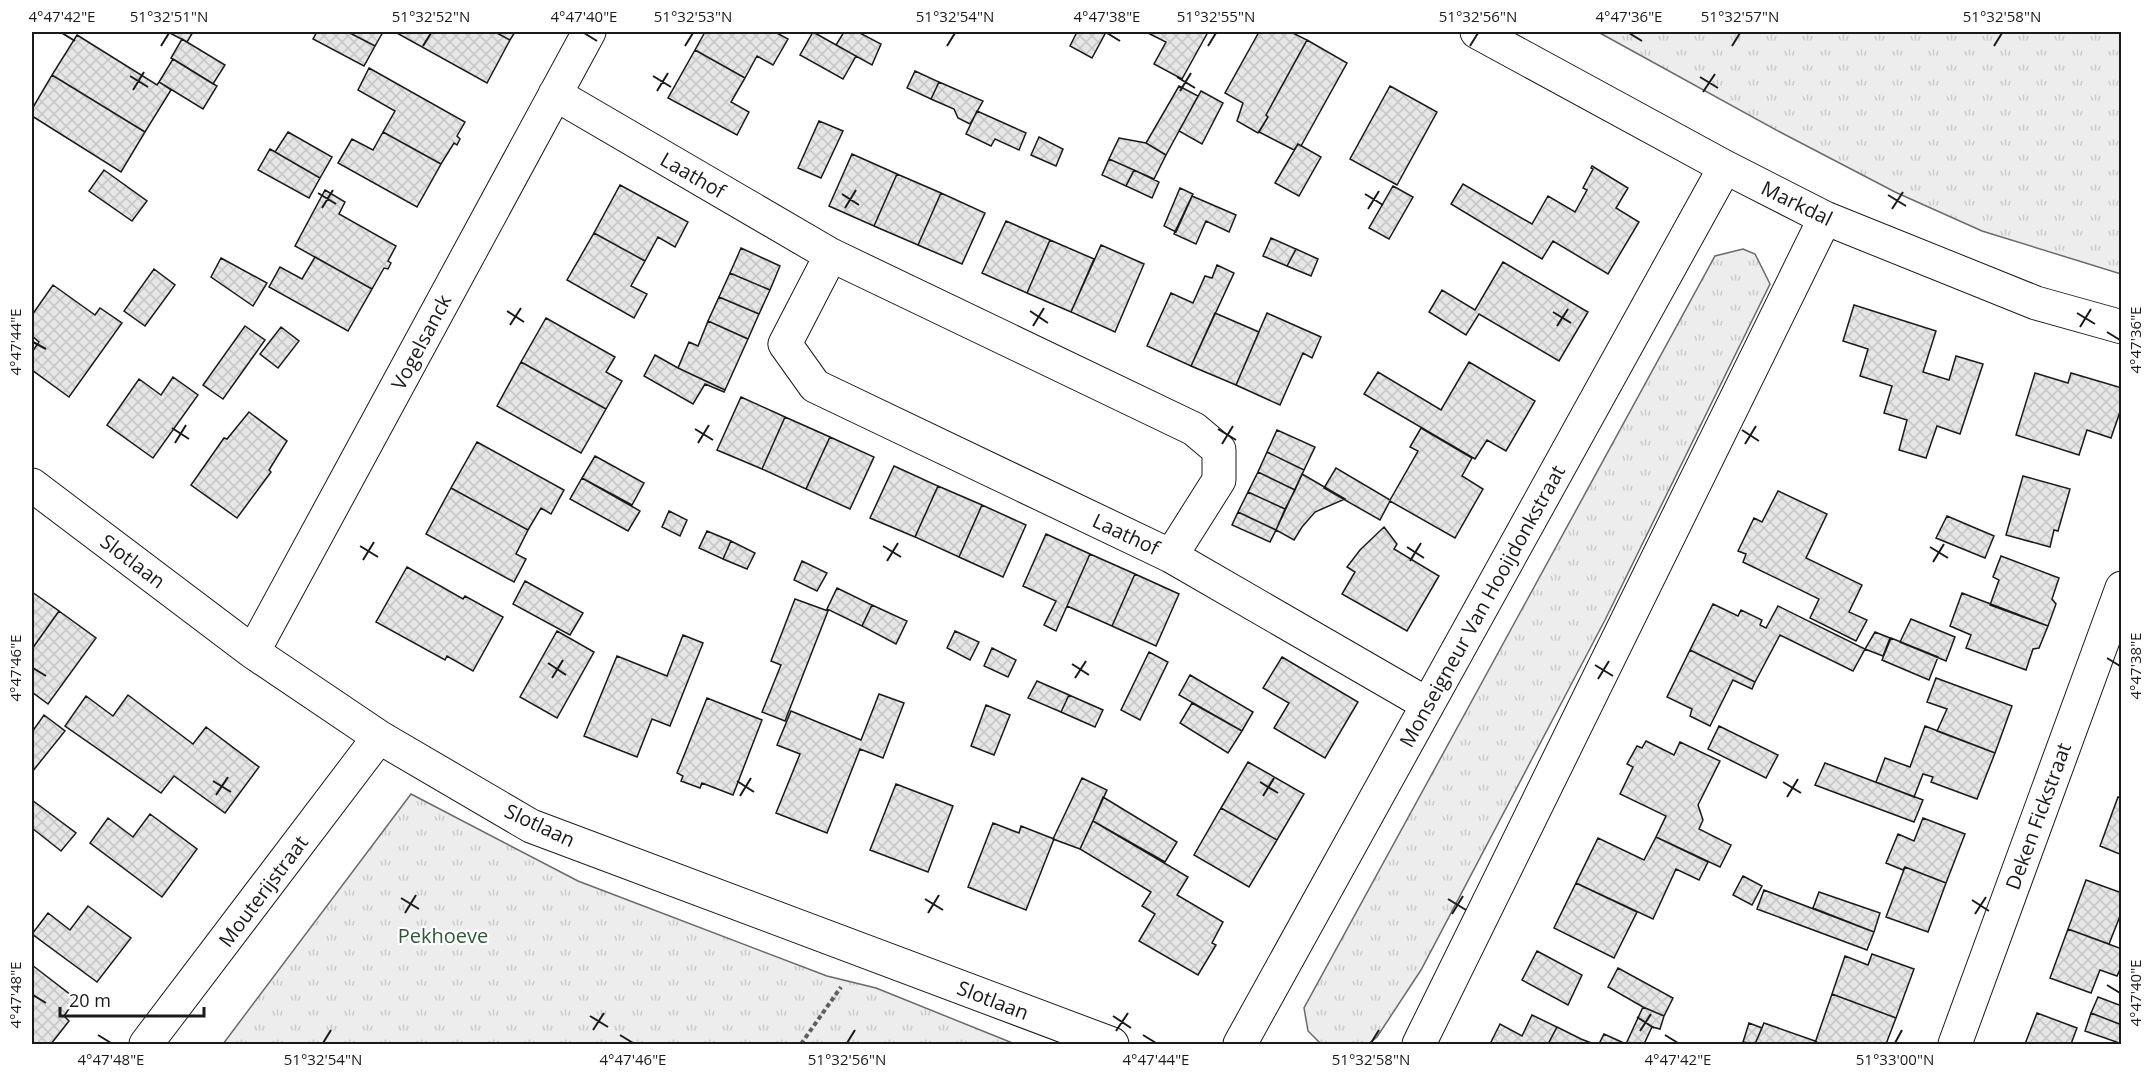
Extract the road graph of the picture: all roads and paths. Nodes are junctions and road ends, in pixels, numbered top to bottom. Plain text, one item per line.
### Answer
1 (589, 32) edge
2 (1477, 32) edge
3 (1511, 40) edge
4 (555, 94) junction
5 (1725, 167) junction
6 (1826, 218) junction
7 (831, 255) junction
8 (2121, 327) edge
9 (32, 485) edge
10 (1171, 556) junction
11 (2121, 588) edge
12 (253, 652) junction
13 (1428, 704) junction
14 (380, 737) junction
15 (866, 951) junction
16 (146, 1044) edge
17 (801, 1044) edge
18 (1112, 1044) edge
19 (1240, 1044) edge
20 (1419, 1044) edge
21 (1955, 1044) edge

1 - 4 street, Vogelsanck
2 - 3 street, Markdal
3 - 5 street, Markdal
4 - 7 street, Laathof
4 - 12 street, Vogelsanck
5 - 6 street, Markdal
5 - 13 street, Monseigneur Van Hooijdonkstraat
6 - 8 street, Markdal
6 - 20 street
7 - 10 street, Laathof
7 - 10 street, Laathof
9 - 12 street, Slotlaan
10 - 13 street
11 - 21 street, Deken Fickstraat
12 - 14 street, Slotlaan
13 - 19 street, Monseigneur Van Hooijdonkstraat
14 - 15 street, Slotlaan
14 - 16 street, Mouterijstraat
15 - 17 path
15 - 18 street, Slotlaan

